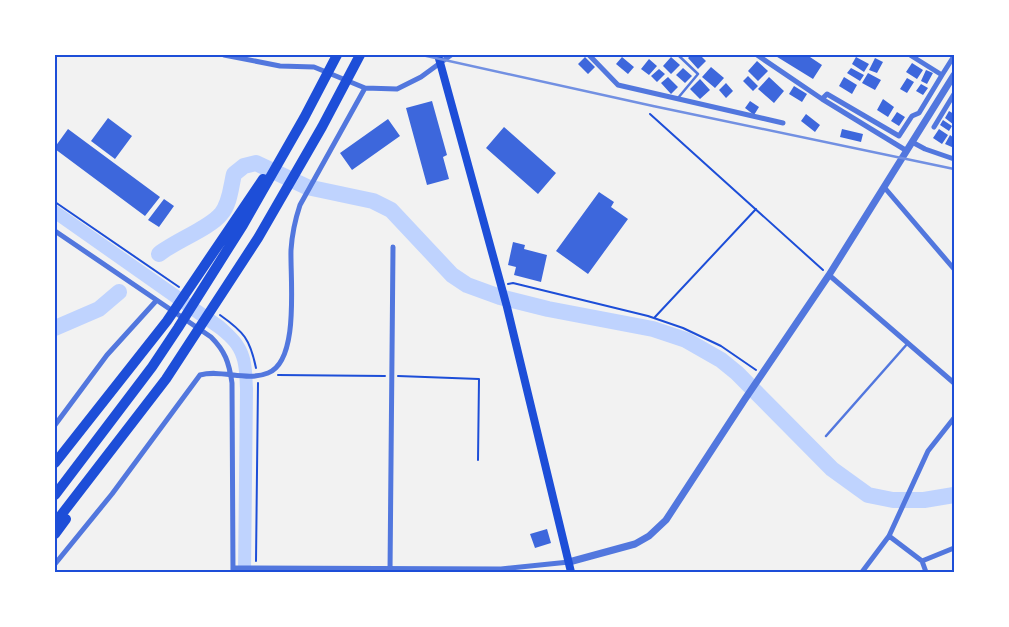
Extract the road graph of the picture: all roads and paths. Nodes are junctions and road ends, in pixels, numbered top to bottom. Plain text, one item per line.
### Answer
1 (224, 55) edge
2 (337, 55) edge
3 (360, 55) edge
4 (451, 55) edge
5 (589, 55) edge
6 (678, 55) edge
7 (757, 55) edge
8 (910, 55) edge
9 (954, 56) edge
10 (439, 59) edge
11 (954, 74) edge
12 (942, 75) junction
13 (365, 88) junction
14 (954, 94) edge
15 (678, 98) junction
16 (822, 99) junction
17 (650, 114) dead end
18 (304, 118) junction
19 (783, 123) dead end
20 (934, 127) dead end
21 (912, 142) junction
22 (907, 151) junction
23 (954, 160) edge
24 (884, 187) junction
25 (55, 202) edge
26 (756, 210) junction
27 (55, 231) edge
28 (393, 247) dead end
29 (954, 269) edge
30 (829, 275) junction
31 (501, 285) junction
32 (185, 291) dead end
33 (156, 300) junction
34 (220, 315) dead end
35 (654, 318) junction
36 (908, 343) junction
37 (271, 371) junction
38 (233, 374) junction
39 (258, 375) junction
40 (392, 376) junction
41 (760, 377) junction
42 (954, 383) edge
43 (954, 418) edge
44 (55, 425) edge
45 (826, 436) dead end
46 (120, 440) junction
47 (478, 460) dead end
48 (55, 463) edge
49 (106, 491) dead end
50 (112, 494) junction
51 (55, 495) edge
52 (55, 524) edge
53 (55, 534) edge
54 (889, 536) junction
55 (954, 548) edge
56 (922, 561) junction
57 (569, 562) junction
58 (55, 564) edge
59 (256, 568) junction
60 (233, 570) edge
61 (501, 570) edge
62 (390, 571) edge
63 (571, 572) edge
64 (862, 572) edge
65 (926, 572) edge

1 - 13 street
2 - 18 highway
3 - 46 highway
4 - 10 street
5 - 15 street
6 - 15 lane
7 - 16 street
8 - 12 street
9 - 12 street
10 - 13 street
10 - 31 main road
11 - 21 street
12 - 16 street
13 - 37 street
14 - 20 street
15 - 19 street
16 - 22 street
17 - 26 path
18 - 48 highway
18 - 51 highway
21 - 22 street
21 - 23 street
22 - 24 street
24 - 29 street
24 - 30 street
25 - 32 path
26 - 30 path
26 - 35 path
27 - 33 street
28 - 40 street
30 - 36 street
30 - 41 street
31 - 35 path
31 - 57 main road
33 - 38 street
33 - 44 street
34 - 39 path
35 - 41 path
36 - 42 street
36 - 45 lane
37 - 39 street
37 - 40 path
38 - 39 street
38 - 50 street
38 - 60 street
39 - 59 path
40 - 47 path
40 - 62 street
41 - 57 street
43 - 54 street
46 - 52 highway
46 - 53 highway
49 - 50 street
50 - 58 street
54 - 56 street
54 - 64 street
55 - 56 street
56 - 65 street
57 - 61 street
57 - 63 main road
59 - 60 street
59 - 62 street
61 - 62 street

